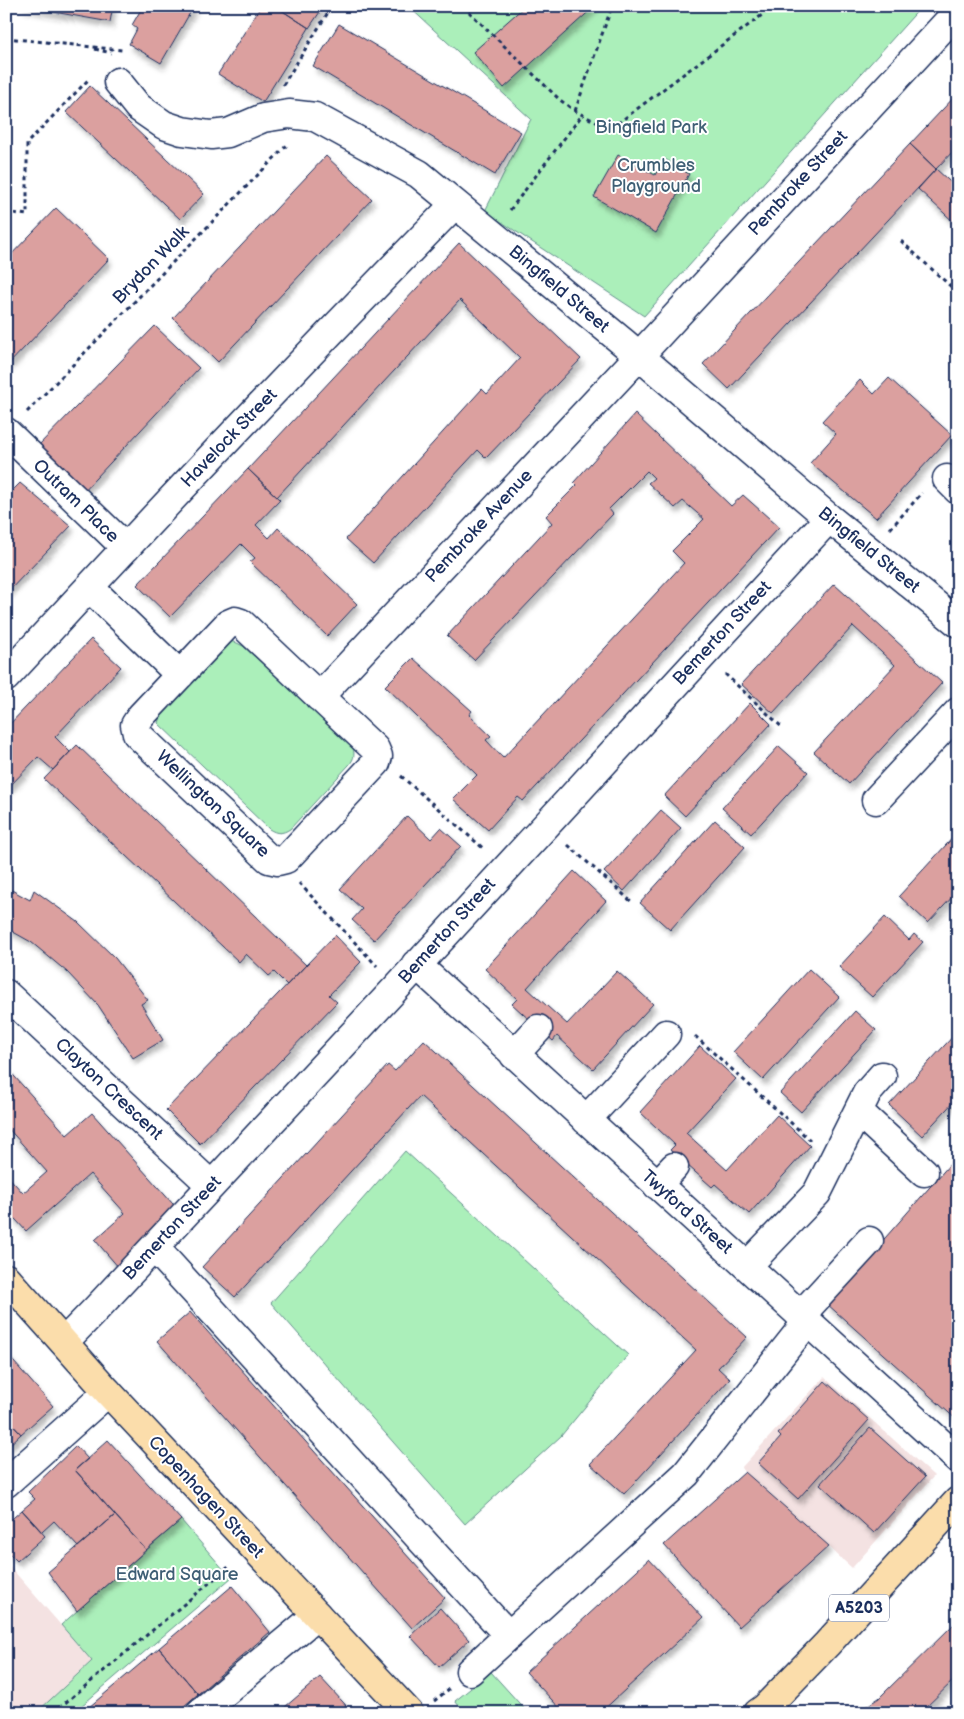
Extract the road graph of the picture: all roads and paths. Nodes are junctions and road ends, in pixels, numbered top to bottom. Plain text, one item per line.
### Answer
1 (332, 6) edge
2 (463, 6) edge
3 (612, 6) edge
4 (774, 6) edge
5 (958, 11) edge
6 (6, 38) edge
7 (122, 50) dead end
8 (113, 53) dead end
9 (106, 72) junction
10 (575, 111) junction
11 (582, 115) junction
12 (314, 117) junction
13 (263, 118) junction
14 (455, 204) junction
15 (6, 212) edge
16 (493, 234) junction
17 (901, 241) dead end
18 (958, 293) edge
19 (639, 356) junction
20 (6, 433) edge
21 (944, 486) edge
22 (829, 518) junction
23 (126, 548) junction
24 (870, 551) junction
25 (89, 587) junction
26 (958, 623) edge
27 (702, 654) junction
28 (180, 675) junction
29 (6, 677) edge
30 (319, 696) junction
31 (958, 712) edge
32 (783, 728) dead end
33 (378, 756) junction
34 (876, 800) dead end
35 (545, 824) junction
36 (278, 861) junction
37 (505, 867) junction
38 (633, 903) dead end
39 (416, 964) junction
40 (397, 987) junction
41 (6, 994) edge
42 (538, 1029) dead end
43 (666, 1034) dead end
44 (696, 1036) dead end
45 (514, 1055) junction
46 (882, 1076) dead end
47 (859, 1112) junction
48 (586, 1120) junction
49 (834, 1161) junction
50 (924, 1172) dead end
51 (211, 1185) junction
52 (869, 1242) dead end
53 (154, 1247) junction
54 (746, 1266) junction
55 (6, 1278) edge
56 (803, 1319) junction
57 (64, 1342) junction
58 (108, 1392) junction
59 (958, 1459) edge
60 (6, 1483) edge
61 (958, 1500) edge
62 (253, 1547) junction
63 (317, 1615) junction
64 (509, 1636) junction
65 (470, 1671) joint
66 (421, 1708) edge
67 (53, 1713) edge
68 (200, 1713) edge
69 (758, 1713) edge

1 - 13 path
2 - 10 path
3 - 10 path
4 - 11 path
5 - 19 street, Pembroke Street
6 - 7 path
8 - 9 path
9 - 13 street, Bingfield Street
9 - 15 path
10 - 11 path
11 - 16 path
12 - 13 street, Bingfield Street
12 - 14 street, Bingfield Street
12 - 20 path, Brydon Walk
14 - 16 street, Bingfield Street
14 - 23 street, Havelock Street
16 - 19 street, Bingfield Street
17 - 18 path
19 - 22 street, Bingfield Street
19 - 30 street, Pembroke Avenue
20 - 23 street, Outram Place
21 - 24 path
22 - 24 street, Bingfield Street
22 - 27 street, Bemerton Street
23 - 25 street, Havelock Street
24 - 26 street, Bingfield Street
25 - 28 street
25 - 29 street, Havelock Street
27 - 32 path
27 - 35 street, Bemerton Street
28 - 30 street, Wellington Square
28 - 36 street, Wellington Square
30 - 33 street, Wellington Square
31 - 34 street
33 - 36 street, Wellington Square
33 - 37 path
35 - 37 street, Bemerton Street
35 - 38 path
36 - 40 path
37 - 39 street, Bemerton Street
39 - 40 street, Bemerton Street
39 - 45 street, Twyford Street
40 - 51 street, Bemerton Street
41 - 51 street, Clayton Crescent
42 - 45 street
43 - 48 street
44 - 49 path
45 - 48 street, Twyford Street
46 - 47 street
47 - 49 street
47 - 50 street
48 - 54 street, Twyford Street
49 - 54 street
51 - 53 street, Bemerton Street
52 - 56 street
53 - 57 street, Bemerton Street
53 - 64 street
54 - 56 street, Twyford Street
55 - 57 main road, Copenhagen Street
56 - 59 street, Twyford Street
56 - 64 street
57 - 58 main road, Copenhagen Street
58 - 60 street
58 - 62 main road, Copenhagen Street
61 - 69 main road, A5203
62 - 63 main road, Copenhagen Street
62 - 67 path
63 - 66 main road, Copenhagen Street
63 - 68 street
64 - 65 street
65 - 66 path

